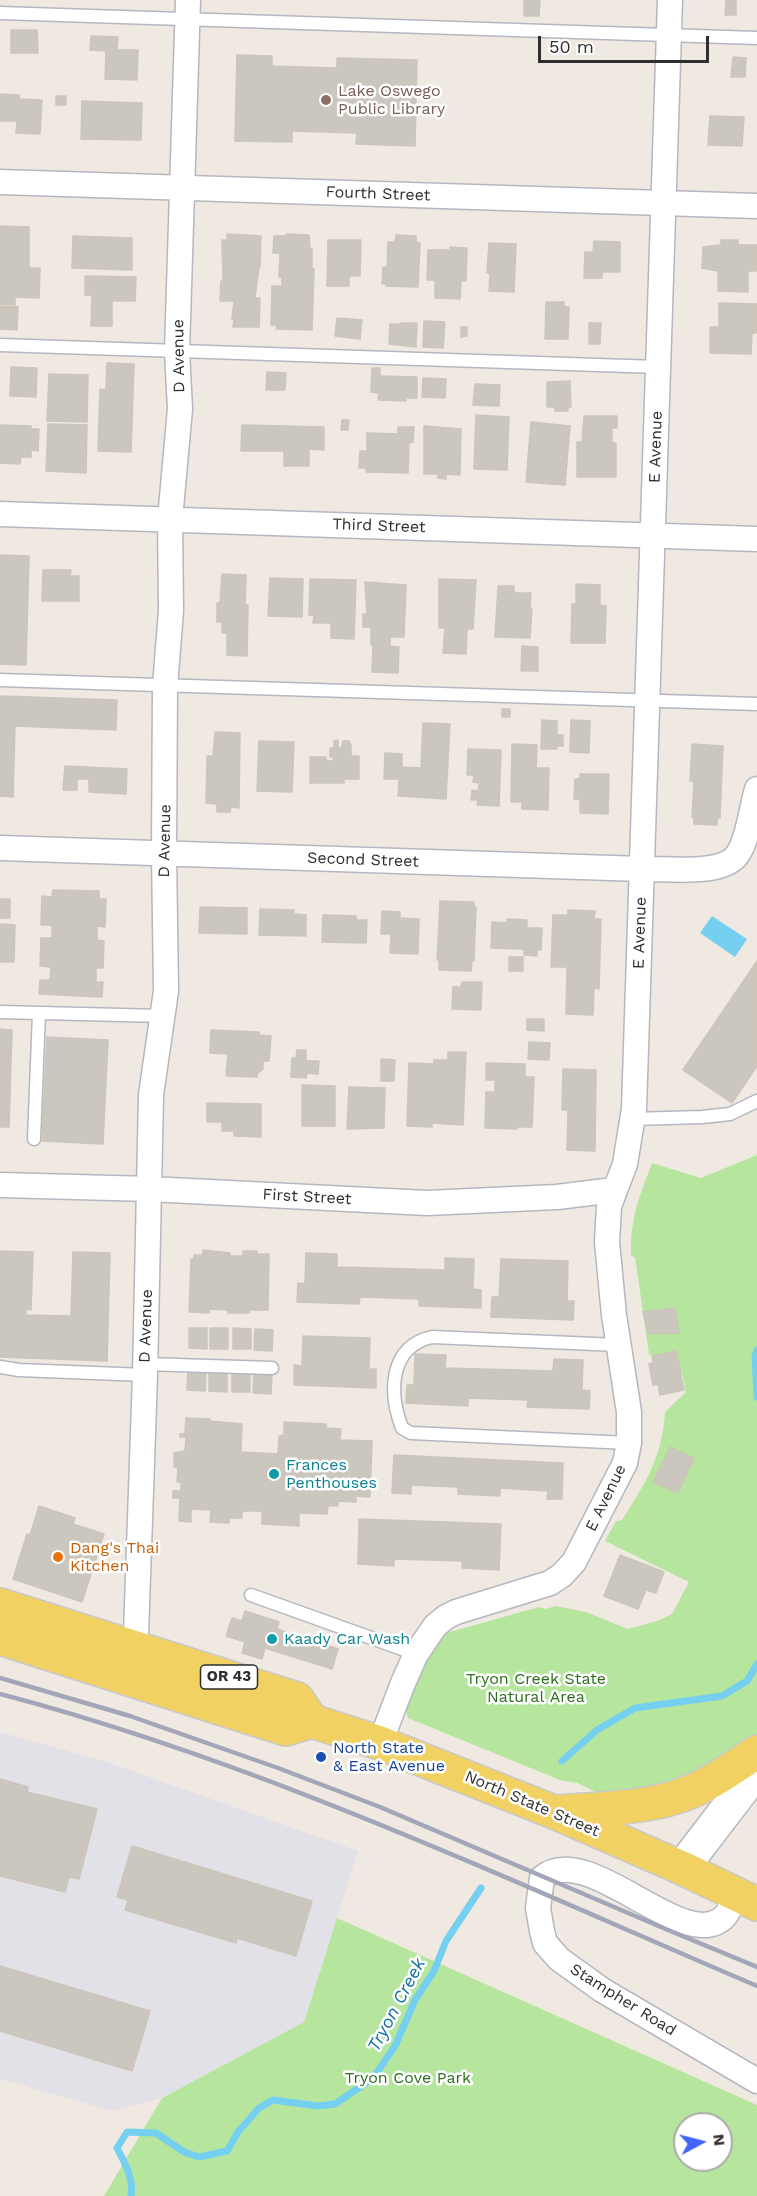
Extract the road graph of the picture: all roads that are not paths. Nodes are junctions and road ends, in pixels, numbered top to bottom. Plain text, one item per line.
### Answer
1 (670, 0) edge
2 (188, 10) edge
3 (0, 13) edge
4 (669, 35) junction
5 (757, 38) edge
6 (0, 182) edge
7 (181, 188) junction
8 (664, 203) junction
9 (757, 206) edge
10 (0, 345) edge
11 (177, 351) junction
12 (658, 367) junction
13 (0, 513) edge
14 (170, 519) junction
15 (653, 536) junction
16 (757, 539) edge
17 (0, 680) edge
18 (165, 686) junction
19 (647, 702) junction
20 (757, 704) edge
21 (757, 789) edge
22 (0, 848) edge
23 (164, 853) junction
24 (642, 870) junction
25 (0, 1012) edge
26 (39, 1013) junction
27 (162, 1016) junction
28 (757, 1101) edge
29 (633, 1119) junction
30 (34, 1139) dead end
31 (0, 1185) edge
32 (150, 1189) junction
33 (614, 1190) junction
34 (618, 1345) junction
35 (0, 1367) edge
36 (272, 1368) dead end
37 (145, 1369) junction
38 (629, 1443) junction
39 (251, 1595) dead end
40 (0, 1605) edge
41 (0, 1638) edge
42 (136, 1648) junction
43 (416, 1654) junction
44 (134, 1682) junction
45 (312, 1721) junction
46 (380, 1743) junction
47 (757, 1752) edge
48 (757, 1770) edge
49 (554, 1812) junction
50 (682, 1868) junction
51 (746, 1899) edge
52 (757, 2081) edge

1 - 4 street, E Avenue
2 - 3 lane
2 - 4 lane
2 - 7 street, D Avenue
4 - 5 lane
4 - 8 street, E Avenue
6 - 7 street, Fourth Street
7 - 8 street, Fourth Street
7 - 11 street, D Avenue
8 - 9 street, Fourth Street
8 - 12 street, E Avenue
10 - 11 lane
11 - 12 lane
11 - 14 street, D Avenue
12 - 15 street, E Avenue
13 - 14 street, Third Street
14 - 15 street, Third Street
14 - 18 street, D Avenue
15 - 16 street, Third Street
15 - 19 street, E Avenue
17 - 18 lane
18 - 19 lane
18 - 23 street, D Avenue
19 - 20 lane
19 - 24 street, E Avenue
21 - 24 street, Second Street
22 - 23 street, Second Street
23 - 24 street, Second Street
23 - 27 street, D Avenue
24 - 29 street, E Avenue
25 - 26 lane
26 - 27 lane
26 - 30 lane
27 - 32 street, D Avenue
28 - 29 lane
29 - 33 street, E Avenue
31 - 32 street, First Street
32 - 33 street, First Street
32 - 37 street, D Avenue
33 - 34 street, E Avenue
34 - 38 street, E Avenue
34 - 38 lane
35 - 37 lane
36 - 37 lane
37 - 42 street, D Avenue
38 - 43 street, E Avenue
39 - 43 lane
40 - 42 main road, OR 43
41 - 44 main road, OR 43
42 - 44 street, D Avenue
42 - 45 main road, OR 43
43 - 46 street, E Avenue
44 - 45 main road, OR 43
45 - 46 main road, North State Street
46 - 49 main road, North State Street
47 - 49 main road
48 - 50 main road
49 - 50 main road, North State Street
50 - 51 main road, North State Street
51 - 52 street, Stampher Road

